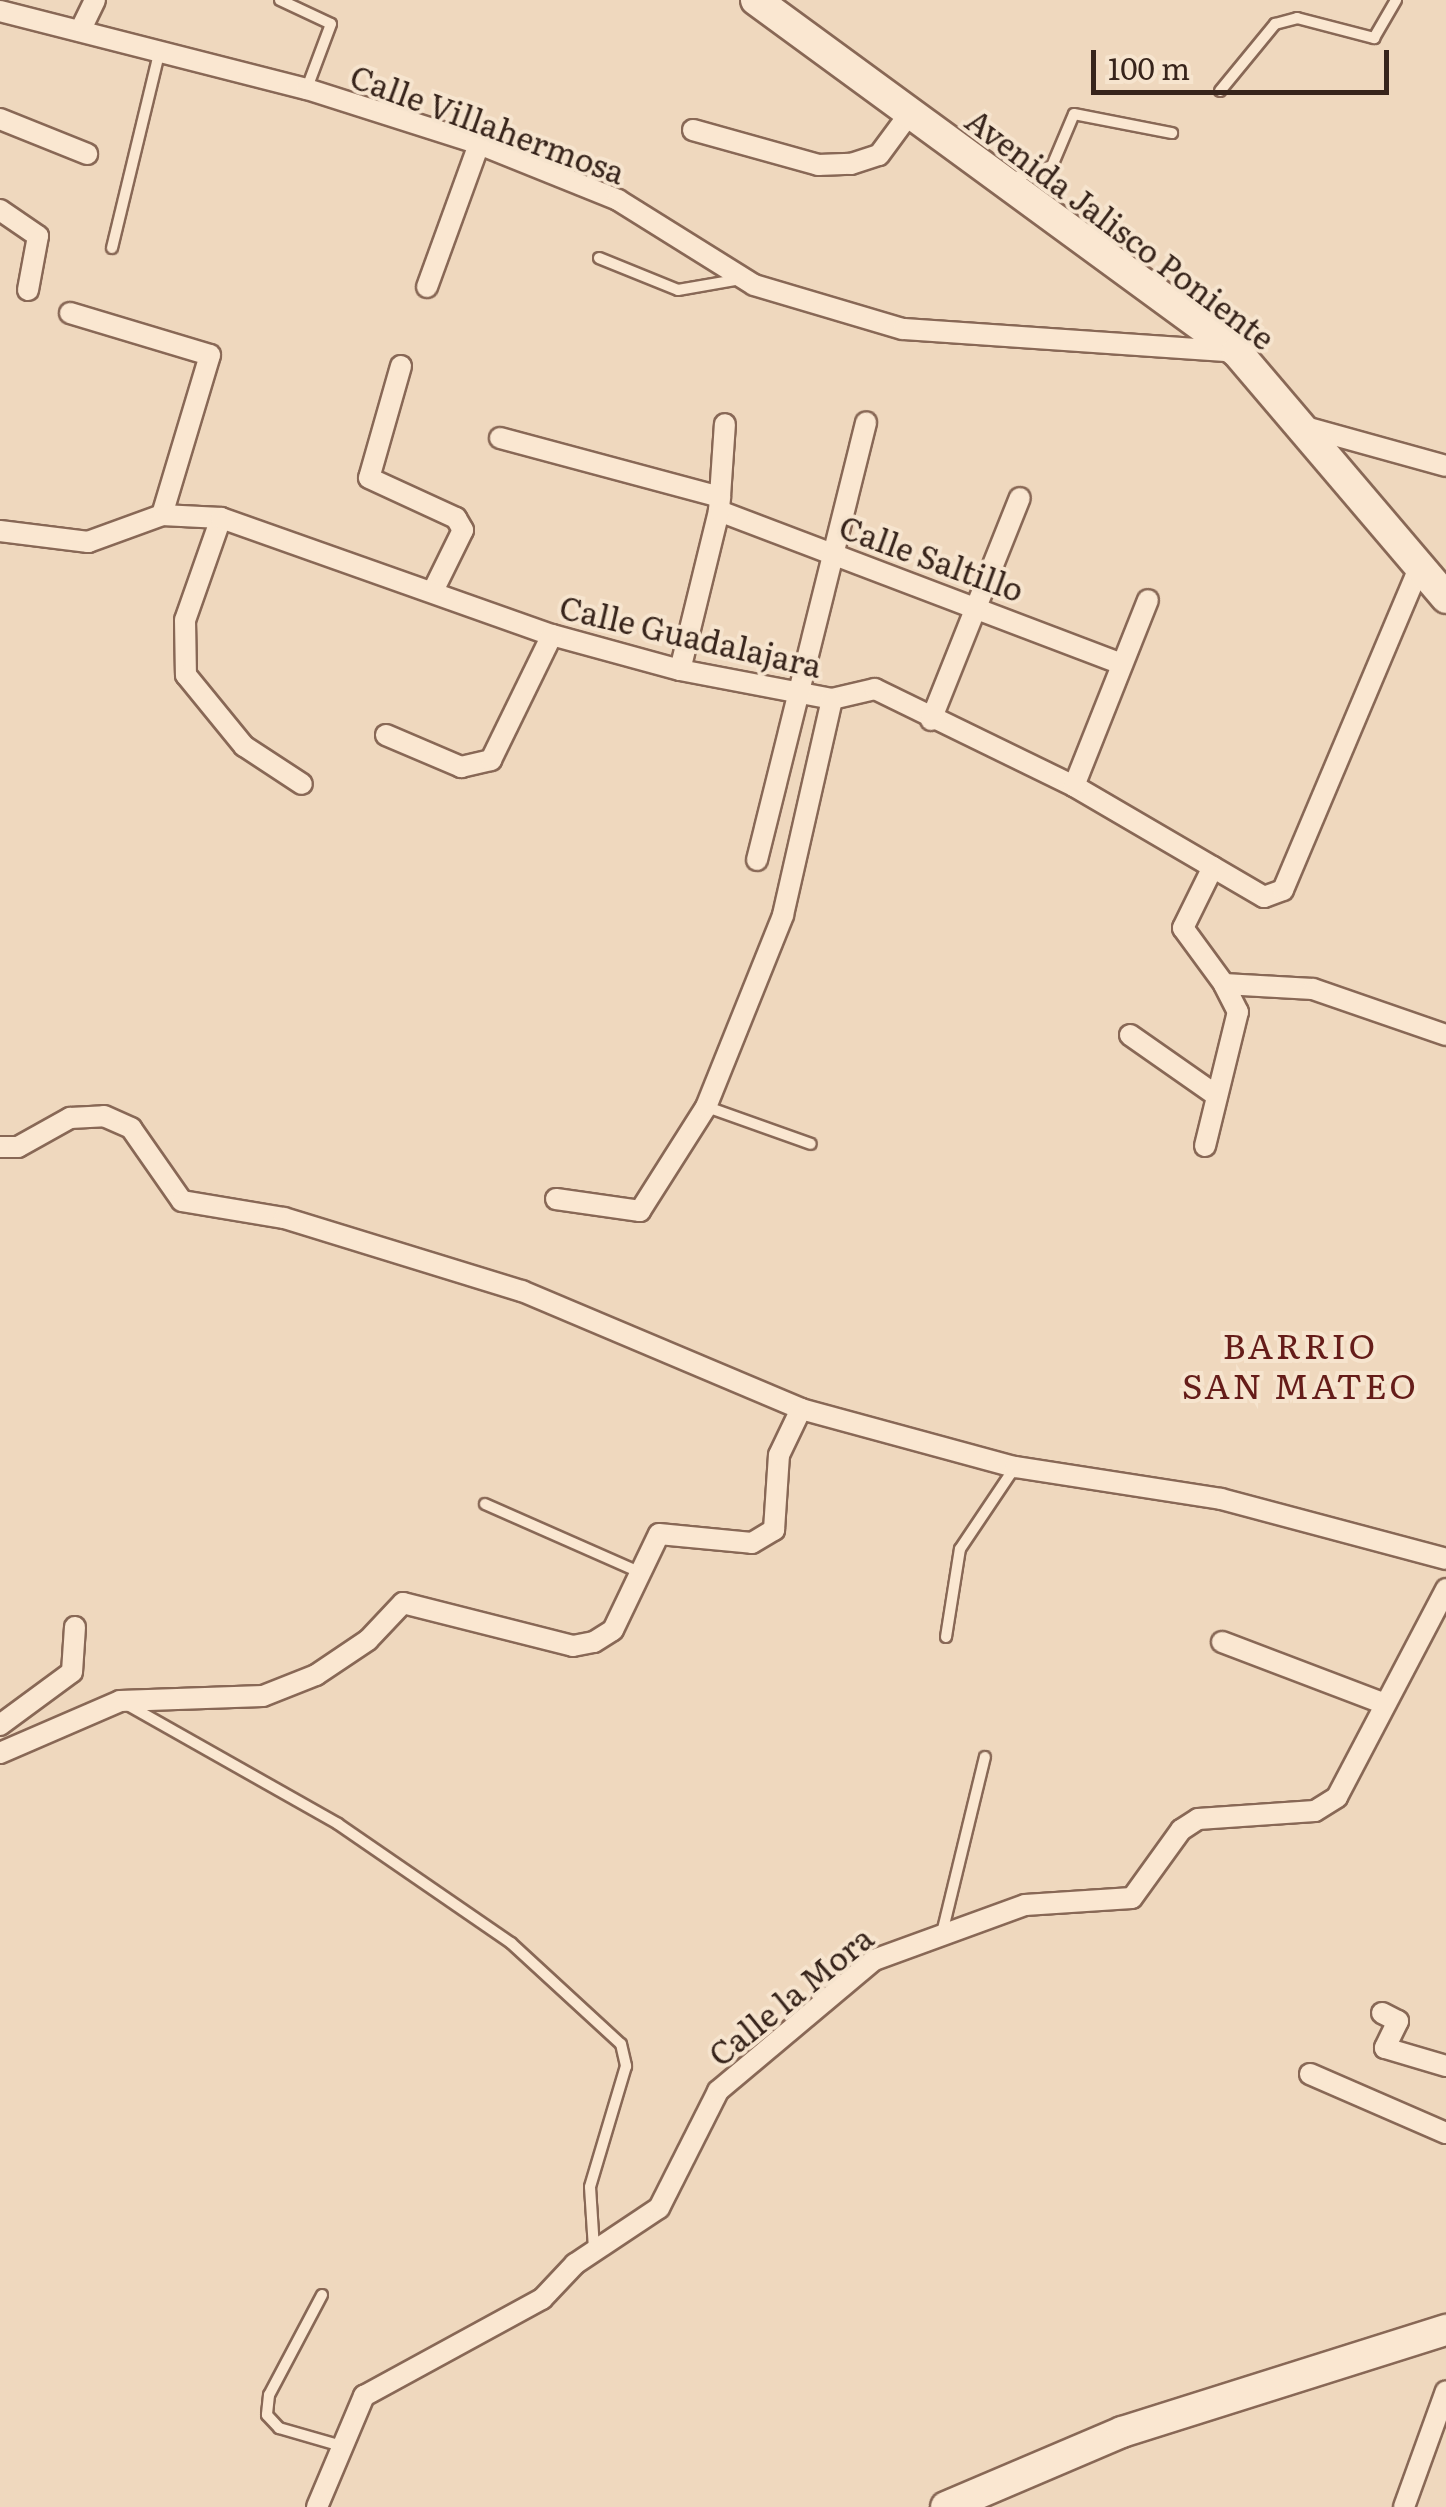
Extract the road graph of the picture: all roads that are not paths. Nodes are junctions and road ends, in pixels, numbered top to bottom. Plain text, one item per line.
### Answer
1 (95, 0) edge
2 (280, 0) edge
3 (756, 0) edge
4 (1396, 0) edge
5 (0, 12) edge
6 (80, 31) junction
7 (159, 54) junction
8 (307, 89) junction
9 (1220, 91) dead end
10 (910, 113) junction
11 (0, 120) edge
12 (693, 130) dead end
13 (1172, 133) dead end
14 (479, 144) junction
15 (87, 154) dead end
16 (1004, 181) junction
17 (0, 210) edge
18 (112, 248) dead end
19 (599, 258) dead end
20 (743, 278) junction
21 (427, 288) dead end
22 (28, 290) dead end
23 (70, 313) dead end
24 (1237, 352) junction
25 (401, 366) dead end
26 (866, 422) dead end
27 (725, 424) dead end
28 (1309, 428) junction
29 (500, 438) dead end
30 (1446, 466) edge
31 (1020, 498) dead end
32 (719, 504) junction
33 (162, 514) junction
34 (222, 518) junction
35 (0, 531) edge
36 (832, 551) junction
37 (1420, 565) junction
38 (433, 591) junction
39 (1446, 598) edge
40 (1148, 600) dead end
41 (978, 604) junction
42 (552, 635) junction
43 (1122, 664) junction
44 (680, 670) junction
45 (797, 695) junction
46 (832, 699) junction
47 (931, 720) junction
48 (386, 736) dead end
49 (302, 784) dead end
50 (1074, 786) junction
51 (757, 860) dead end
52 (1213, 867) junction
53 (1224, 984) junction
54 (1130, 1035) dead end
55 (1446, 1036) edge
56 (1217, 1096) junction
57 (706, 1107) junction
58 (811, 1144) dead end
59 (1206, 1146) dead end
60 (0, 1147) edge
61 (556, 1199) dead end
62 (801, 1408) junction
63 (1015, 1467) junction
64 (485, 1504) dead end
65 (1446, 1560) edge
66 (637, 1571) junction
67 (1446, 1589) edge
68 (76, 1628) dead end
69 (946, 1636) dead end
70 (1222, 1642) dead end
71 (120, 1700) junction
72 (1385, 1704) junction
73 (0, 1725) edge
74 (0, 1753) edge
75 (985, 1757) dead end
76 (943, 1929) junction
77 (1382, 2013) dead end
78 (1446, 2066) edge
79 (1310, 2074) dead end
80 (1446, 2134) edge
81 (594, 2249) junction
82 (322, 2294) dead end
83 (1446, 2330) edge
84 (1446, 2391) edge
85 (338, 2445) junction
86 (317, 2507) edge
87 (946, 2507) edge
88 (1404, 2507) edge

1 - 6 street
2 - 8 lane
3 - 10 street, Avenida Jalisco Poniente
4 - 9 lane
5 - 6 street, Calle Villahermosa
6 - 7 street, Calle Villahermosa
7 - 8 street, Calle Villahermosa
7 - 18 lane
8 - 14 street, Calle Villahermosa
10 - 12 street
10 - 16 street, Avenida Jalisco Poniente
11 - 15 street
13 - 16 lane
14 - 20 street, Calle Villahermosa
14 - 21 street
16 - 24 street, Avenida Jalisco Poniente
17 - 22 street
19 - 20 lane
20 - 24 street, Calle Villahermosa
23 - 33 street
24 - 28 street, Avenida Jalisco Poniente
25 - 38 street
26 - 36 street
27 - 32 street
28 - 30 street
28 - 37 street, Avenida Jalisco Poniente
29 - 32 street, Calle Saltillo
31 - 41 street
32 - 36 street, Calle Saltillo
32 - 44 street
33 - 34 street, Calle Guadalajara
33 - 35 street, Calle Guadalajara
34 - 38 street, Calle Guadalajara
34 - 49 street
36 - 41 street, Calle Saltillo
36 - 45 street
37 - 39 street, Avenida Jalisco Poniente
37 - 52 street, Calle Guadalajara
38 - 42 street, Calle Guadalajara
40 - 43 street
41 - 43 street, Calle Saltillo
41 - 47 street
42 - 44 street, Calle Guadalajara
42 - 48 street
43 - 50 street
44 - 45 street, Calle Guadalajara
45 - 46 street, Calle Guadalajara
45 - 51 street
46 - 47 street, Calle Guadalajara
46 - 57 street
47 - 50 street, Calle Guadalajara
50 - 52 street, Calle Guadalajara
52 - 53 street
53 - 55 street
53 - 56 street
54 - 56 street
56 - 59 street
57 - 58 lane
57 - 61 street
60 - 62 street
62 - 63 street
62 - 66 street
63 - 65 street
63 - 69 lane
64 - 66 lane
66 - 71 street
67 - 72 street, Calle la Mora
68 - 73 street
70 - 72 street
71 - 74 street
71 - 81 lane
72 - 76 street, Calle la Mora
75 - 76 lane
76 - 81 street, Calle la Mora
77 - 78 street
79 - 80 street
81 - 85 street, Calle la Mora
82 - 85 lane
83 - 87 street
84 - 88 street
85 - 86 street, Calle la Mora

